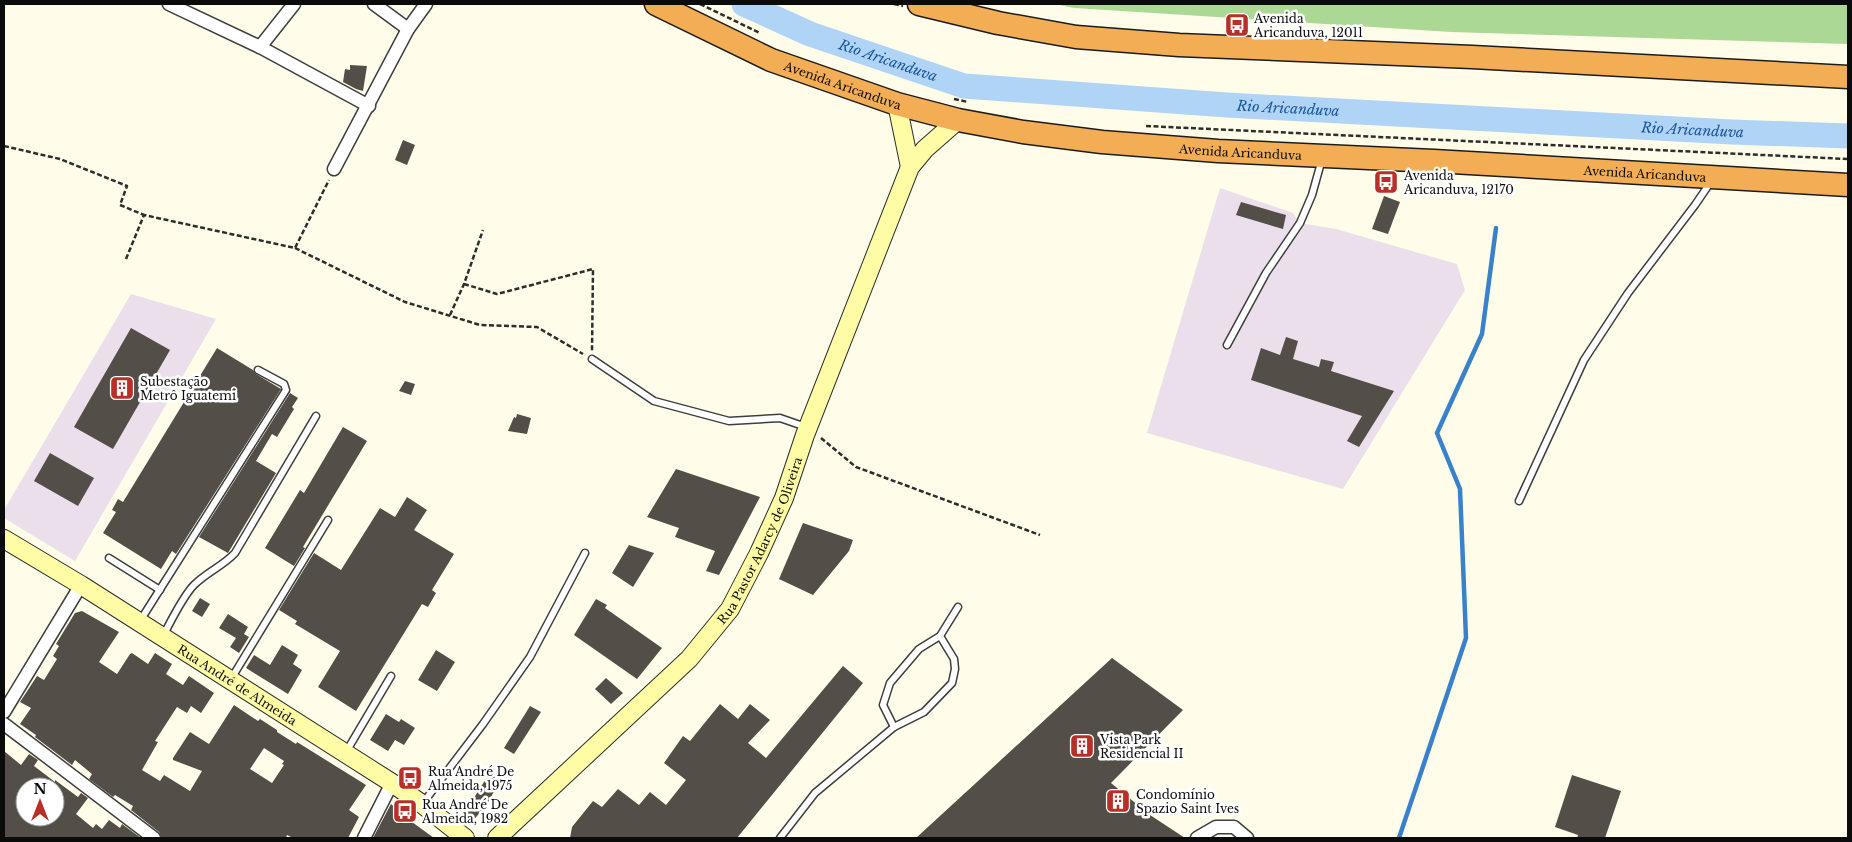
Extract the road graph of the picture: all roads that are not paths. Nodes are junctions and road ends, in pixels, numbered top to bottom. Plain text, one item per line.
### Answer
1 (169, 4) edge
2 (294, 4) edge
3 (374, 4) edge
4 (426, 4) edge
5 (656, 4) edge
6 (919, 4) edge
7 (408, 29) junction
8 (260, 47) junction
9 (1848, 77) edge
10 (897, 104) junction
11 (369, 106) junction
12 (958, 120) junction
13 (1323, 155) junction
14 (910, 167) junction
15 (334, 170) road end
16 (1713, 178) junction
17 (1848, 184) edge
18 (1227, 345) dead end
19 (592, 359) road end
20 (258, 370) dead end
21 (316, 416) dead end
22 (808, 427) junction
23 (1519, 502) dead end
24 (328, 520) dead end
25 (4, 539) edge
26 (584, 552) dead end
27 (109, 558) dead end
28 (81, 585) junction
29 (160, 590) junction
30 (958, 607) dead end
31 (139, 622) junction
32 (940, 636) junction
33 (162, 637) junction
34 (391, 676) dead end
35 (231, 681) junction
36 (4, 712) edge
37 (4, 724) edge
38 (894, 727) junction
39 (345, 753) junction
40 (392, 783) junction
41 (422, 804) junction
42 (154, 838) edge
43 (364, 838) edge
44 (464, 838) edge
45 (497, 838) edge
46 (780, 838) edge
47 (1197, 838) edge
48 (1247, 838) edge

1 - 8 street
2 - 8 street
3 - 7 street
4 - 7 street
5 - 10 highway, Avenida Aricanduva
6 - 9 highway
7 - 11 street
8 - 11 street
10 - 12 highway, Avenida Aricanduva
10 - 14 street
11 - 15 street
12 - 13 highway, Avenida Aricanduva
12 - 14 street, Rua Pastor Adarcy de Oliveira
13 - 16 highway, Avenida Aricanduva
13 - 18 lane
14 - 22 street, Rua Pastor Adarcy de Oliveira
16 - 17 highway, Avenida Aricanduva
16 - 23 lane
19 - 22 lane
20 - 29 lane
21 - 33 lane
22 - 45 street, Rua Pastor Adarcy de Oliveira
24 - 35 lane
25 - 28 street, Rua André de Almeida
26 - 41 lane
27 - 29 lane
28 - 31 street, Rua André de Almeida
28 - 36 street
29 - 31 lane
30 - 32 lane
31 - 33 street, Rua André de Almeida
32 - 38 lane
32 - 38 lane
33 - 35 street, Rua André de Almeida
34 - 39 lane
35 - 39 street, Rua André de Almeida
37 - 42 street
38 - 46 lane
39 - 40 street, Rua André de Almeida
40 - 41 street, Rua André de Almeida
40 - 43 street
41 - 44 street, Rua André de Almeida
47 - 48 street

